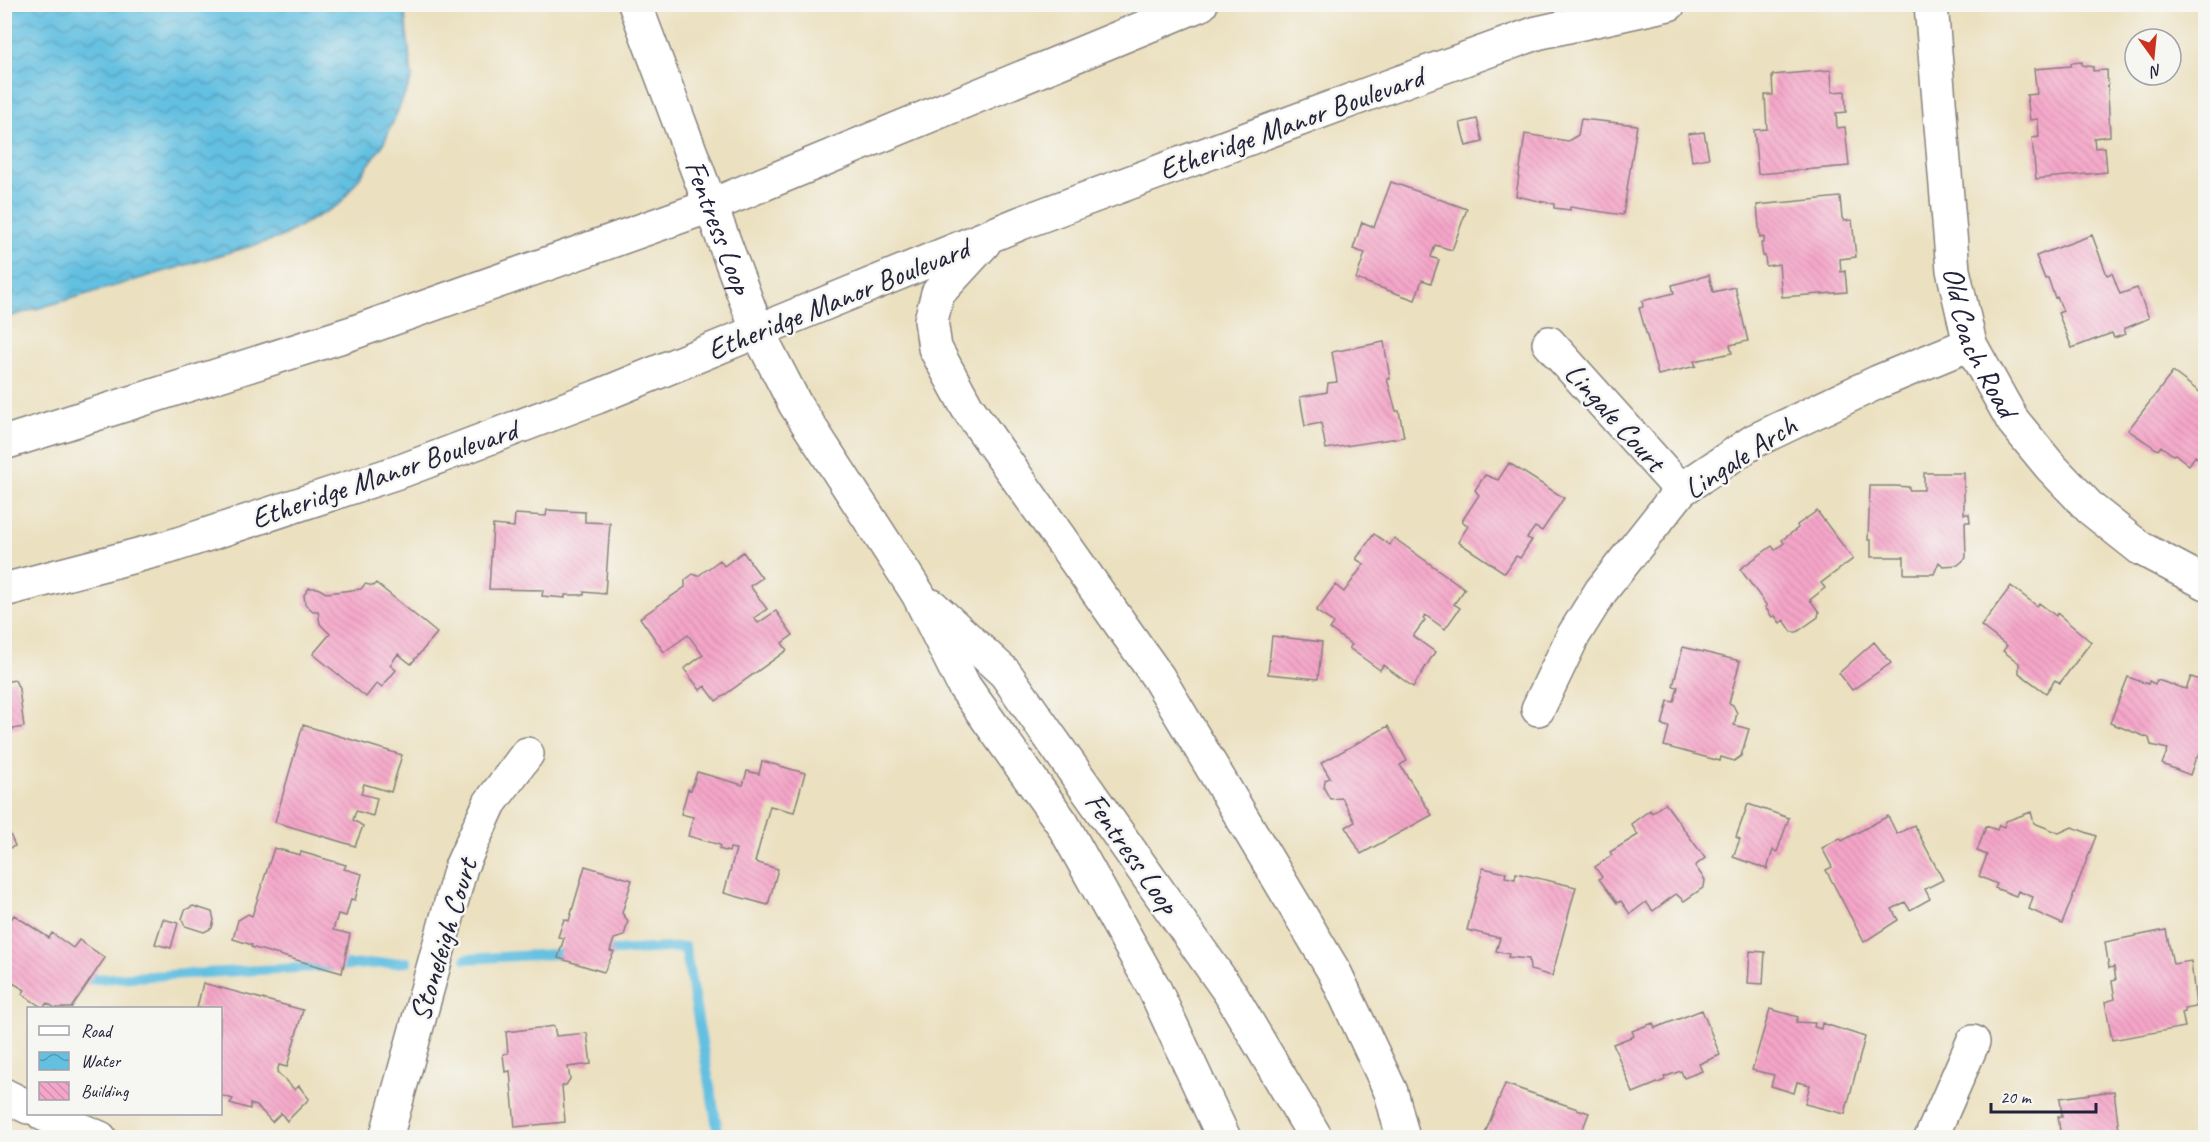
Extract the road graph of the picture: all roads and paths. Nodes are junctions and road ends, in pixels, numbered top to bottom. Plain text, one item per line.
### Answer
1 (635, 4) edge
2 (1201, 4) edge
3 (1669, 4) edge
4 (1931, 4) edge
5 (710, 206) junction
6 (992, 235) junction
7 (758, 332) junction
8 (1549, 343) dead end
9 (1970, 344) junction
10 (4, 443) edge
11 (1681, 490) junction
12 (2205, 583) edge
13 (4, 590) edge
14 (918, 594) junction
15 (1538, 709) dead end
16 (527, 754) dead end
17 (1973, 1042) dead end
18 (4, 1095) edge
19 (27, 1106) edge
20 (48, 1115) edge
21 (100, 1137) edge
22 (386, 1137) edge
23 (1224, 1137) edge
24 (1316, 1137) edge
25 (1403, 1137) edge
26 (1931, 1137) edge

1 - 5 main road, Fentress Loop
2 - 5 main road
3 - 6 main road, Etheridge Manor Boulevard
4 - 9 main road, Old Coach Road
5 - 7 main road, Fentress Loop
5 - 10 main road
6 - 7 main road, Etheridge Manor Boulevard
6 - 25 main road
7 - 13 main road, Etheridge Manor Boulevard
7 - 14 main road, Fentress Loop
8 - 11 main road, Lingale Court
9 - 11 main road, Lingale Arch
9 - 12 main road, Old Coach Road
11 - 15 main road, Lingale Arch
14 - 23 main road, Fentress Loop
14 - 24 main road, Fentress Loop
16 - 22 main road, Stoneleigh Court
17 - 26 main road
18 - 19 main road
20 - 21 main road

